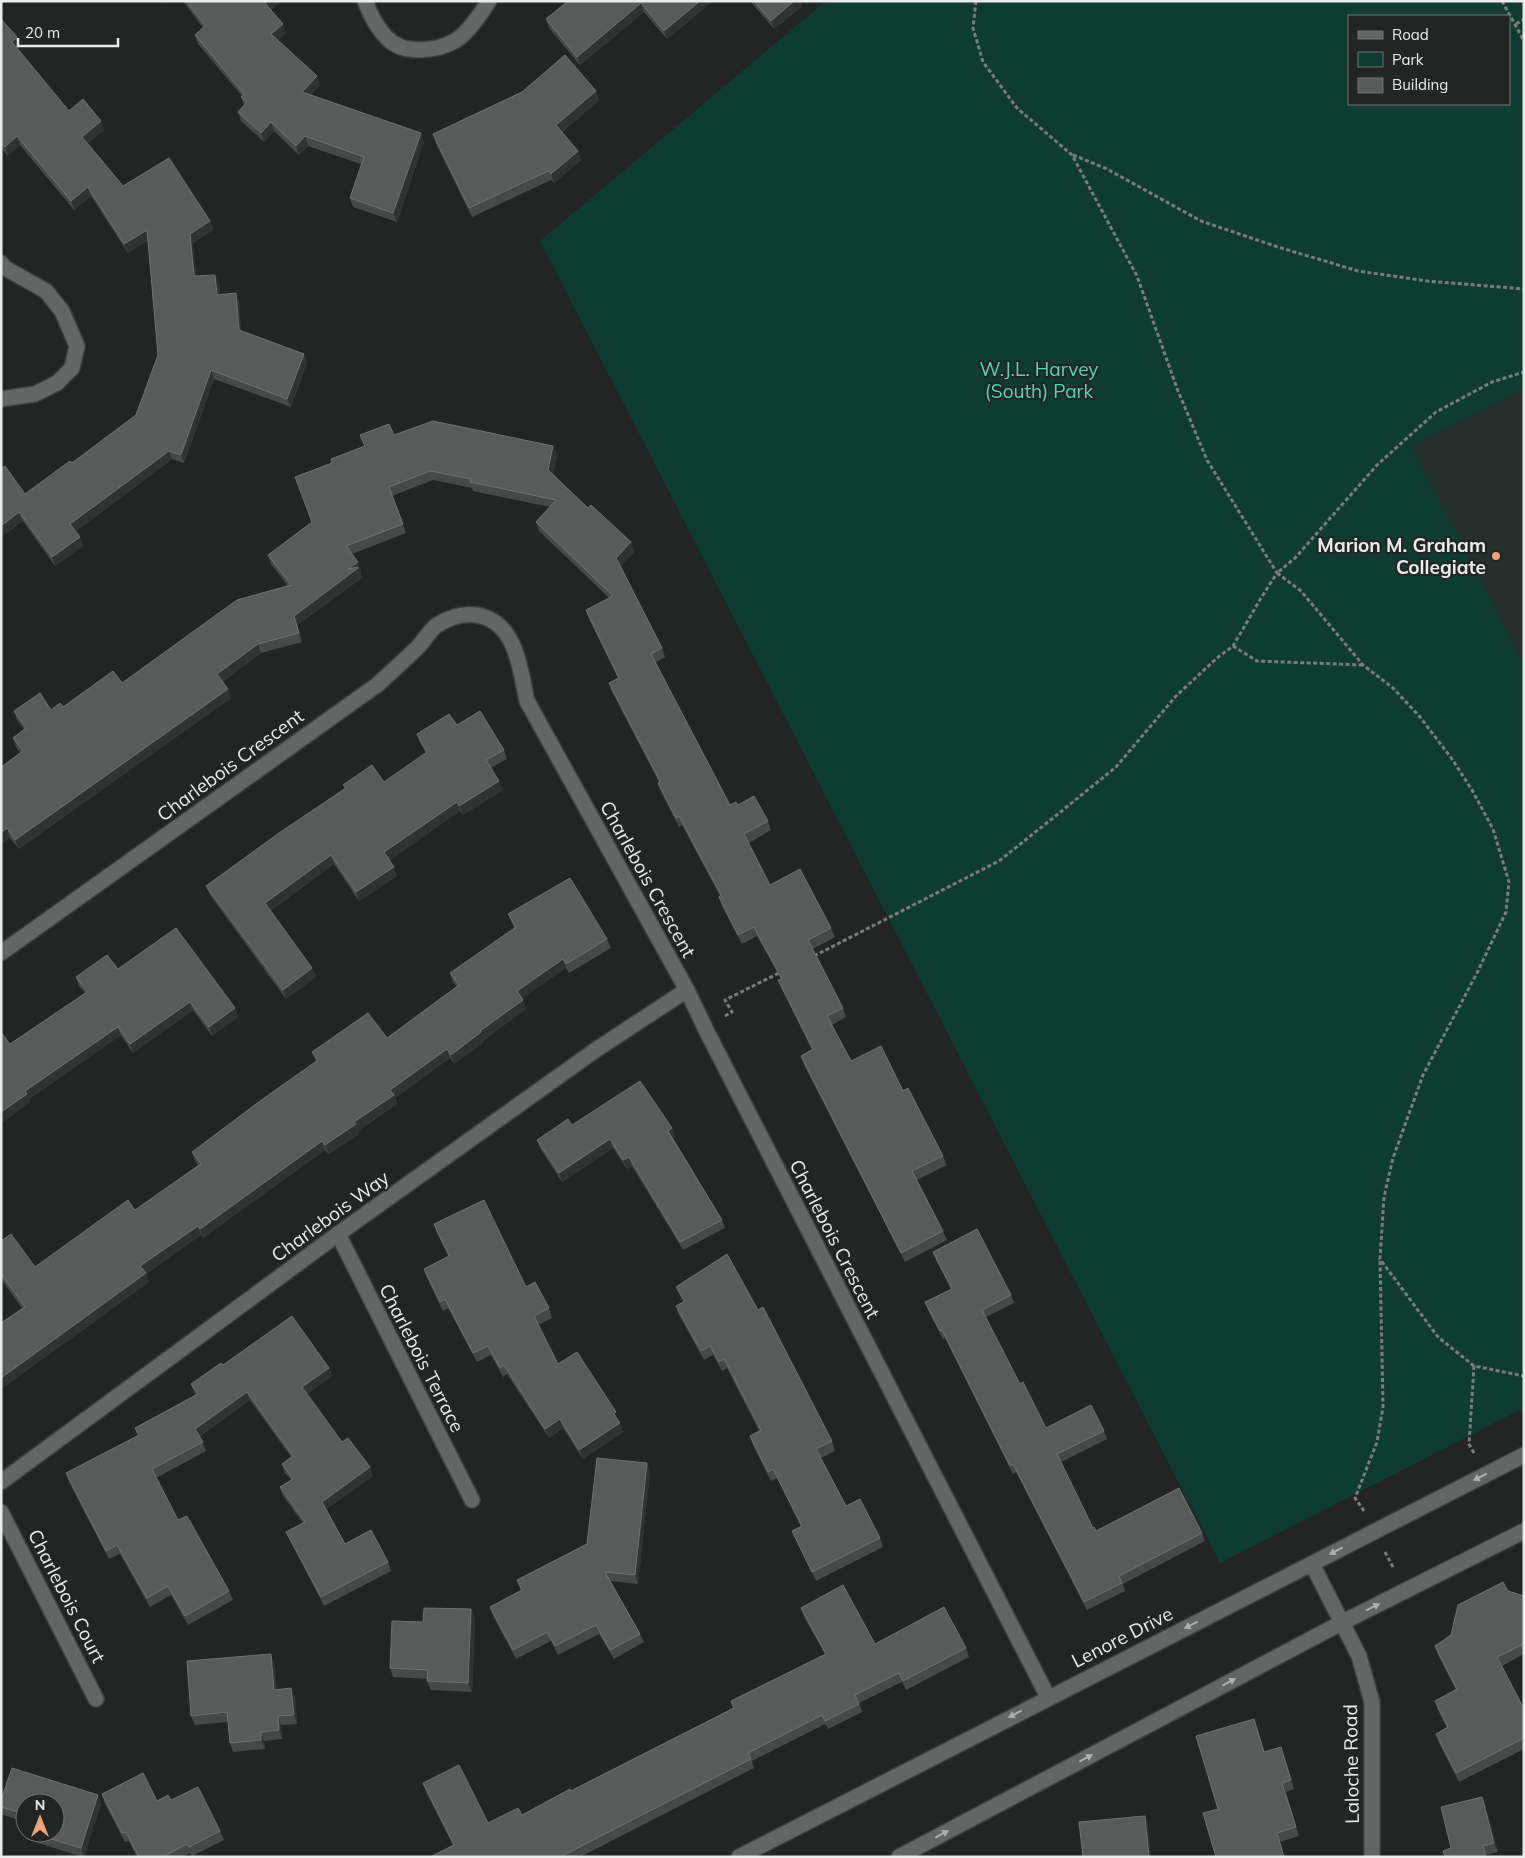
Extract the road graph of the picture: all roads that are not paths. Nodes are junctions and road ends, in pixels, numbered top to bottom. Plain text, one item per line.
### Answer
1 (365, 1) edge
2 (489, 1) edge
3 (1, 263) edge
4 (1, 399) edge
5 (1, 953) edge
6 (687, 990) junction
7 (338, 1234) junction
8 (1524, 1455) edge
9 (1, 1482) edge
10 (472, 1500) dead end
11 (1, 1512) edge
12 (1524, 1531) edge
13 (1312, 1564) junction
14 (1343, 1622) junction
15 (1048, 1697) junction
16 (96, 1699) dead end
17 (739, 1857) edge
18 (899, 1857) edge
19 (1372, 1857) edge

1 - 2 street
3 - 4 street
5 - 6 street, Charlebois Crescent
6 - 7 street, Charlebois Way
6 - 15 street, Charlebois Crescent
7 - 9 street, Charlebois Way
7 - 10 street, Charlebois Terrace
8 -> 13 street, Lenore Drive
11 - 16 street, Charlebois Court
14 -> 12 street
13 - 14 street, Laloche Road
13 -> 15 street, Lenore Drive
18 -> 14 street
14 - 19 street, Laloche Road
15 -> 17 street, Lenore Drive

